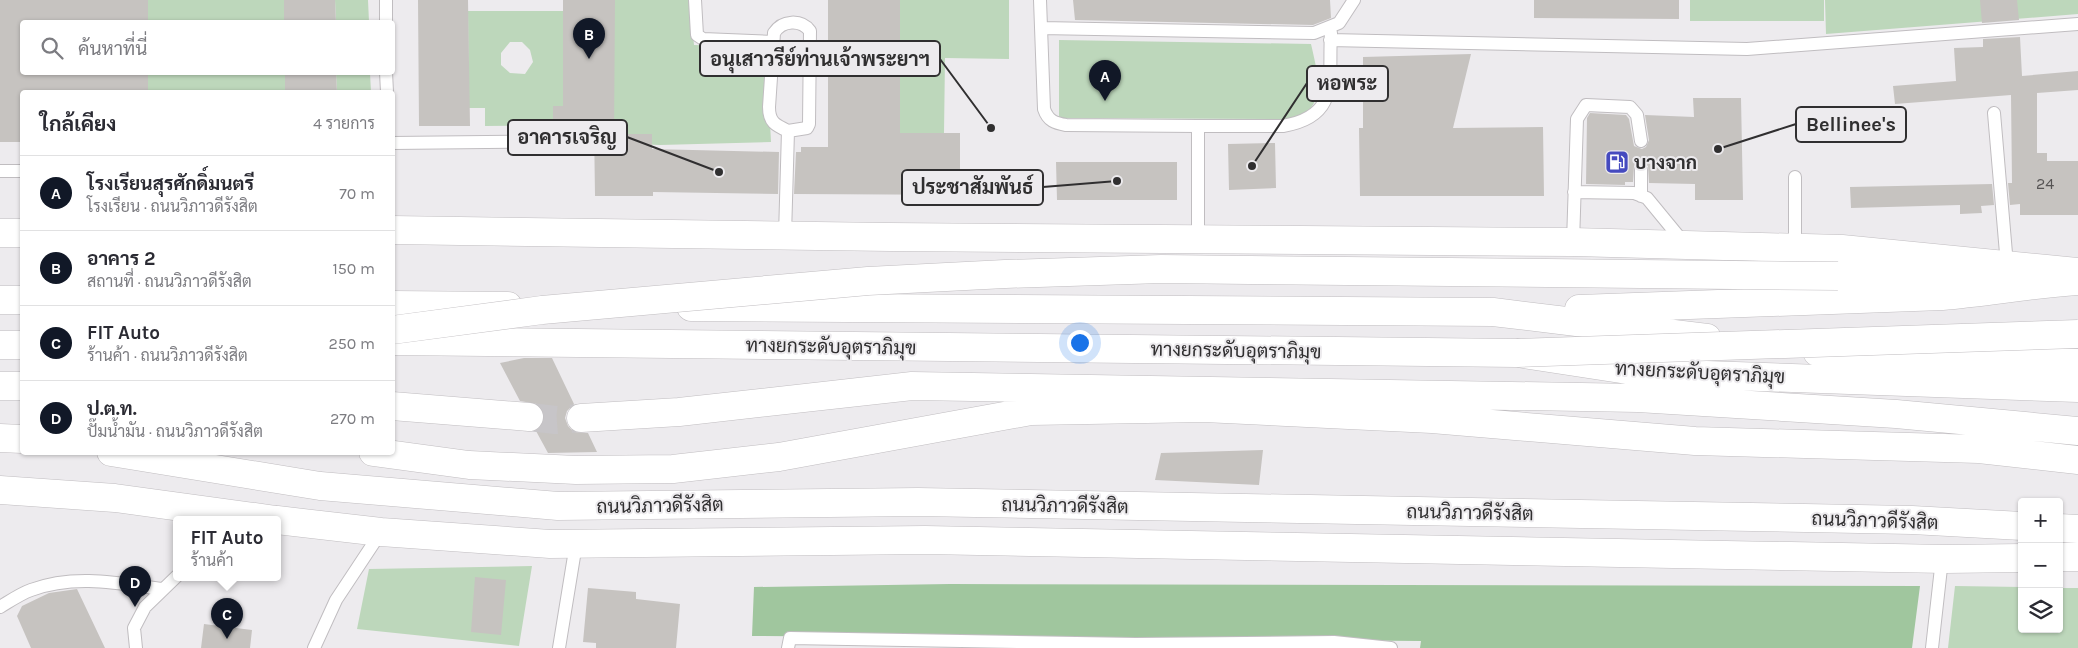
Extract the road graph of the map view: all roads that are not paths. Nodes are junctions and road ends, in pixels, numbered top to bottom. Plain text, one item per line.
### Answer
1 (386, 0) edge
2 (694, 0) edge
3 (1040, 0) edge
4 (1354, 0) edge
5 (386, 20) edge
6 (2078, 24) edge
7 (1331, 26) junction
8 (1041, 28) junction
9 (1330, 40) junction
10 (773, 42) junction
11 (386, 75) edge
12 (386, 90) edge
13 (1994, 113) dead end
14 (1198, 126) junction
15 (788, 131) junction
16 (585, 141) dead end
17 (1641, 141) dead end
18 (395, 143) edge
19 (1641, 170) dead end
20 (0, 171) edge
21 (20, 171) edge
22 (1795, 177) dead end
23 (1574, 192) junction
24 (1641, 196) junction
25 (395, 230) edge
26 (0, 233) edge
27 (20, 233) edge
28 (785, 235) junction
29 (1198, 238) junction
30 (1573, 242) junction
31 (1686, 245) junction
32 (1795, 247) junction
33 (2007, 265) junction
34 (2078, 272) edge
35 (2078, 281) edge
36 (2035, 284) junction
37 (0, 300) edge
38 (20, 300) edge
39 (395, 305) edge
40 (1493, 312) junction
41 (395, 330) edge
42 (2078, 334) edge
43 (395, 341) edge
44 (20, 344) edge
45 (0, 345) edge
46 (1517, 354) junction
47 (2078, 363) edge
48 (2078, 388) edge
49 (395, 406) edge
50 (529, 418) tunnel mouth
51 (581, 418) tunnel mouth
52 (2078, 431) edge
53 (0, 438) edge
54 (20, 439) edge
55 (129, 455) edge
56 (395, 455) edge
57 (2078, 460) edge
58 (0, 490) edge
59 (35, 492) junction
60 (0, 502) edge
61 (247, 516) edge
62 (281, 521) edge
63 (305, 524) junction
64 (2018, 526) edge
65 (281, 528) edge
66 (2063, 528) edge
67 (2078, 529) edge
68 (381, 532) junction
69 (576, 544) junction
70 (2063, 557) edge
71 (2078, 557) edge
72 (1942, 558) junction
73 (2018, 558) edge
74 (173, 579) edge
75 (162, 589) junction
76 (0, 607) edge
77 (136, 648) edge
78 (314, 648) edge
79 (560, 648) edge
80 (788, 648) edge
81 (1391, 648) edge
82 (1932, 648) edge

1 - 5 lane
2 - 10 lane
3 - 8 lane
4 - 7 lane
6 - 9 lane
7 - 8 lane
7 - 9 lane
8 - 14 lane
9 - 14 lane
10 - 15 lane
10 - 15 lane
11 - 12 lane
13 - 33 lane
14 - 29 lane
15 - 28 lane
16 - 18 lane
17 - 23 lane
19 - 24 lane
20 - 21 lane
22 - 32 lane
23 - 24 lane
23 - 30 lane
24 - 31 lane
25 - 28 main road
26 - 27 main road
28 - 29 main road
29 - 30 main road
30 - 31 main road
31 - 32 main road
32 - 33 main road
33 - 34 main road
35 - 36 main road
36 - 40 main road
36 - 41 main road, bridge
37 - 38 main road
39 - 40 main road
40 - 47 main road
42 - 46 main road, bridge
43 - 46 main road, ทางยกระดับอุตราภิมุข
44 - 45 main road
46 - 48 main road, ทางยกระดับอุตราภิมุข, bridge
49 - 50 main road
51 - 52 main road, ทางยกระดับอุตราภิมุข
53 - 54 main road
55 - 64 main road, ถนนวิภาวดีรังสิต
56 - 57 main road
58 - 59 main road, ถนนวิภาวดีรังสิต
59 - 60 lane, ถนนวิภาวดีรังสิต
59 - 61 main road, ถนนวิภาวดีรังสิต
62 - 63 main road, ถนนวิภาวดีรังสิต
63 - 65 lane
63 - 68 main road, ถนนวิภาวดีรังสิต
66 - 67 main road
68 - 69 main road, ถนนวิภาวดีรังสิต
68 - 78 lane
69 - 72 main road, ถนนวิภาวดีรังสิต
69 - 79 lane
70 - 71 main road
72 - 73 main road, ถนนวิภาวดีรังสิต
72 - 82 lane
74 - 75 lane
75 - 76 lane
75 - 77 lane
80 - 81 lane

